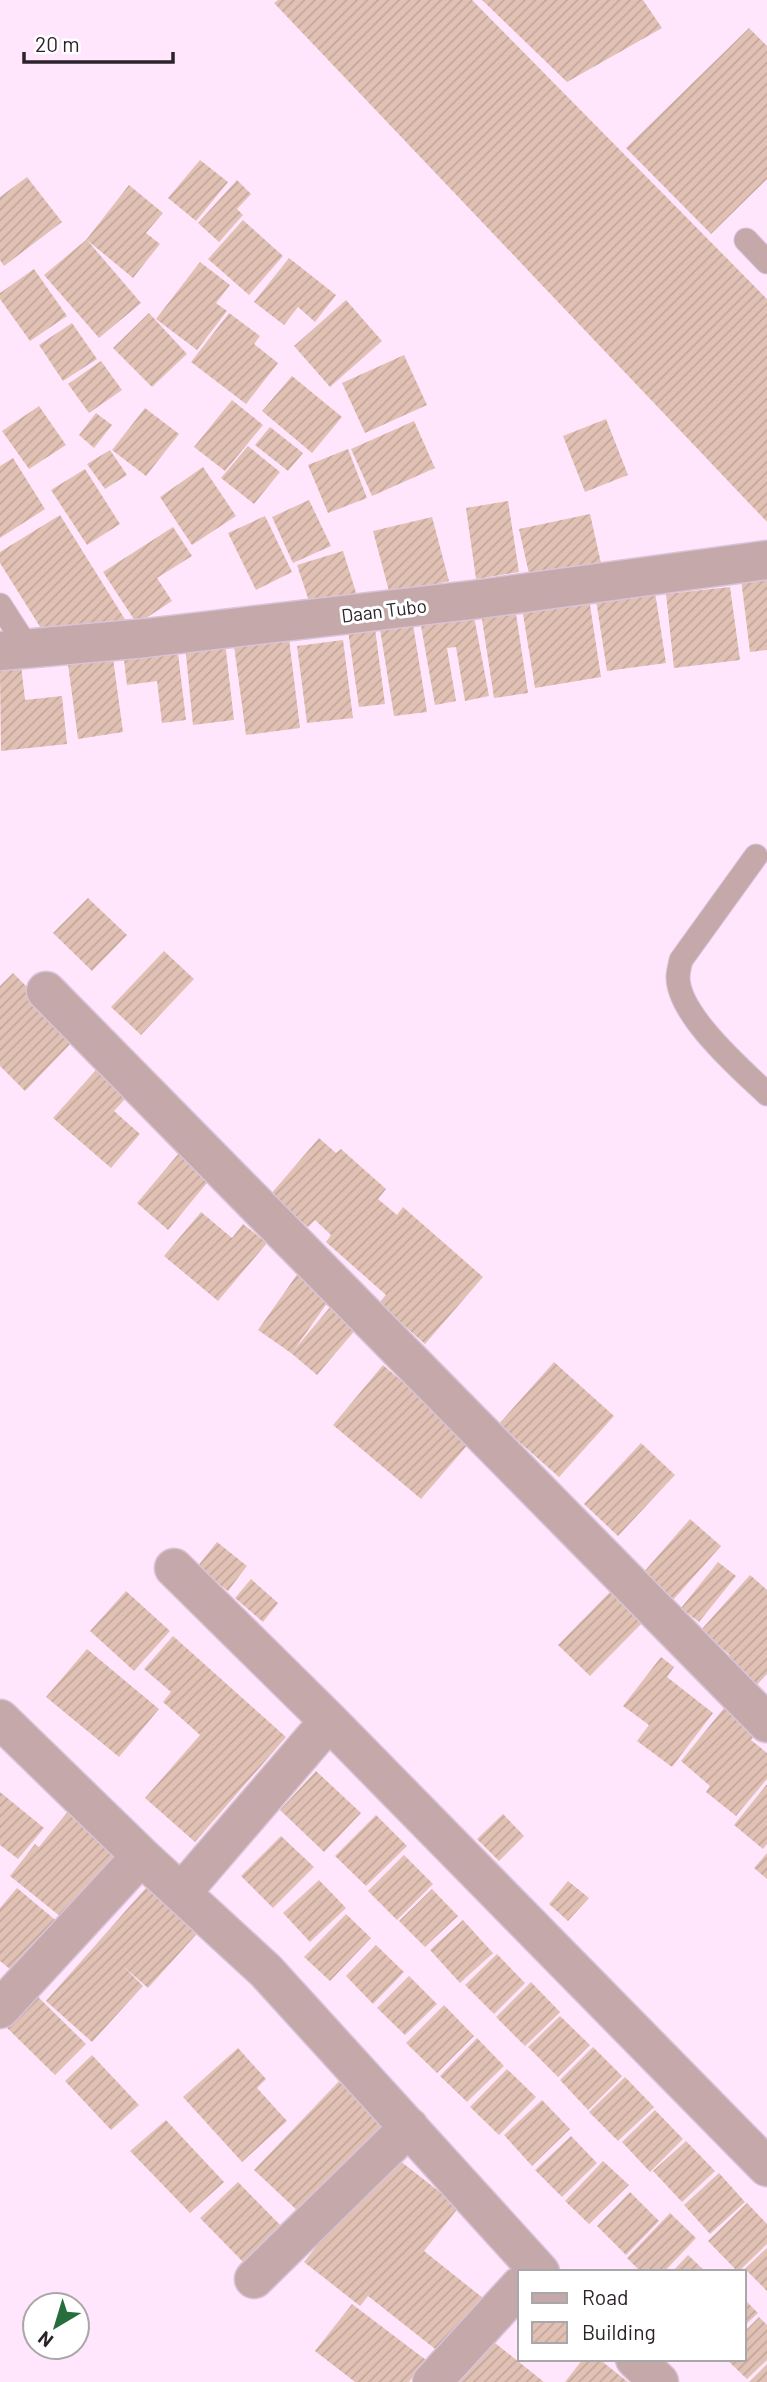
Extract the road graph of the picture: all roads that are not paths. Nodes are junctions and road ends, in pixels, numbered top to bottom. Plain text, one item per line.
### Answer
1 (746, 240) dead end
2 (767, 262) edge
3 (767, 560) edge
4 (0, 605) edge
5 (14, 649) edge
6 (756, 856) dead end
7 (46, 991) dead end
8 (767, 1094) edge
9 (174, 1569) dead end
10 (329, 1721) junction
11 (767, 1723) edge
12 (4, 1731) edge
13 (141, 1856) junction
14 (182, 1892) junction
15 (0, 2008) edge
16 (409, 2127) junction
17 (767, 2167) edge
18 (529, 2270) edge
19 (254, 2279) dead end
20 (518, 2291) edge
21 (637, 2361) edge
22 (432, 2382) edge
23 (659, 2382) edge

1 - 2 lane
3 - 5 street, Daan Tubo
4 - 5 lane
6 - 8 lane
7 - 11 street
9 - 10 street
10 - 14 street
10 - 17 street
12 - 13 street
13 - 14 street
13 - 15 street
14 - 16 street
16 - 18 street
16 - 19 street
20 - 22 street
21 - 23 street

